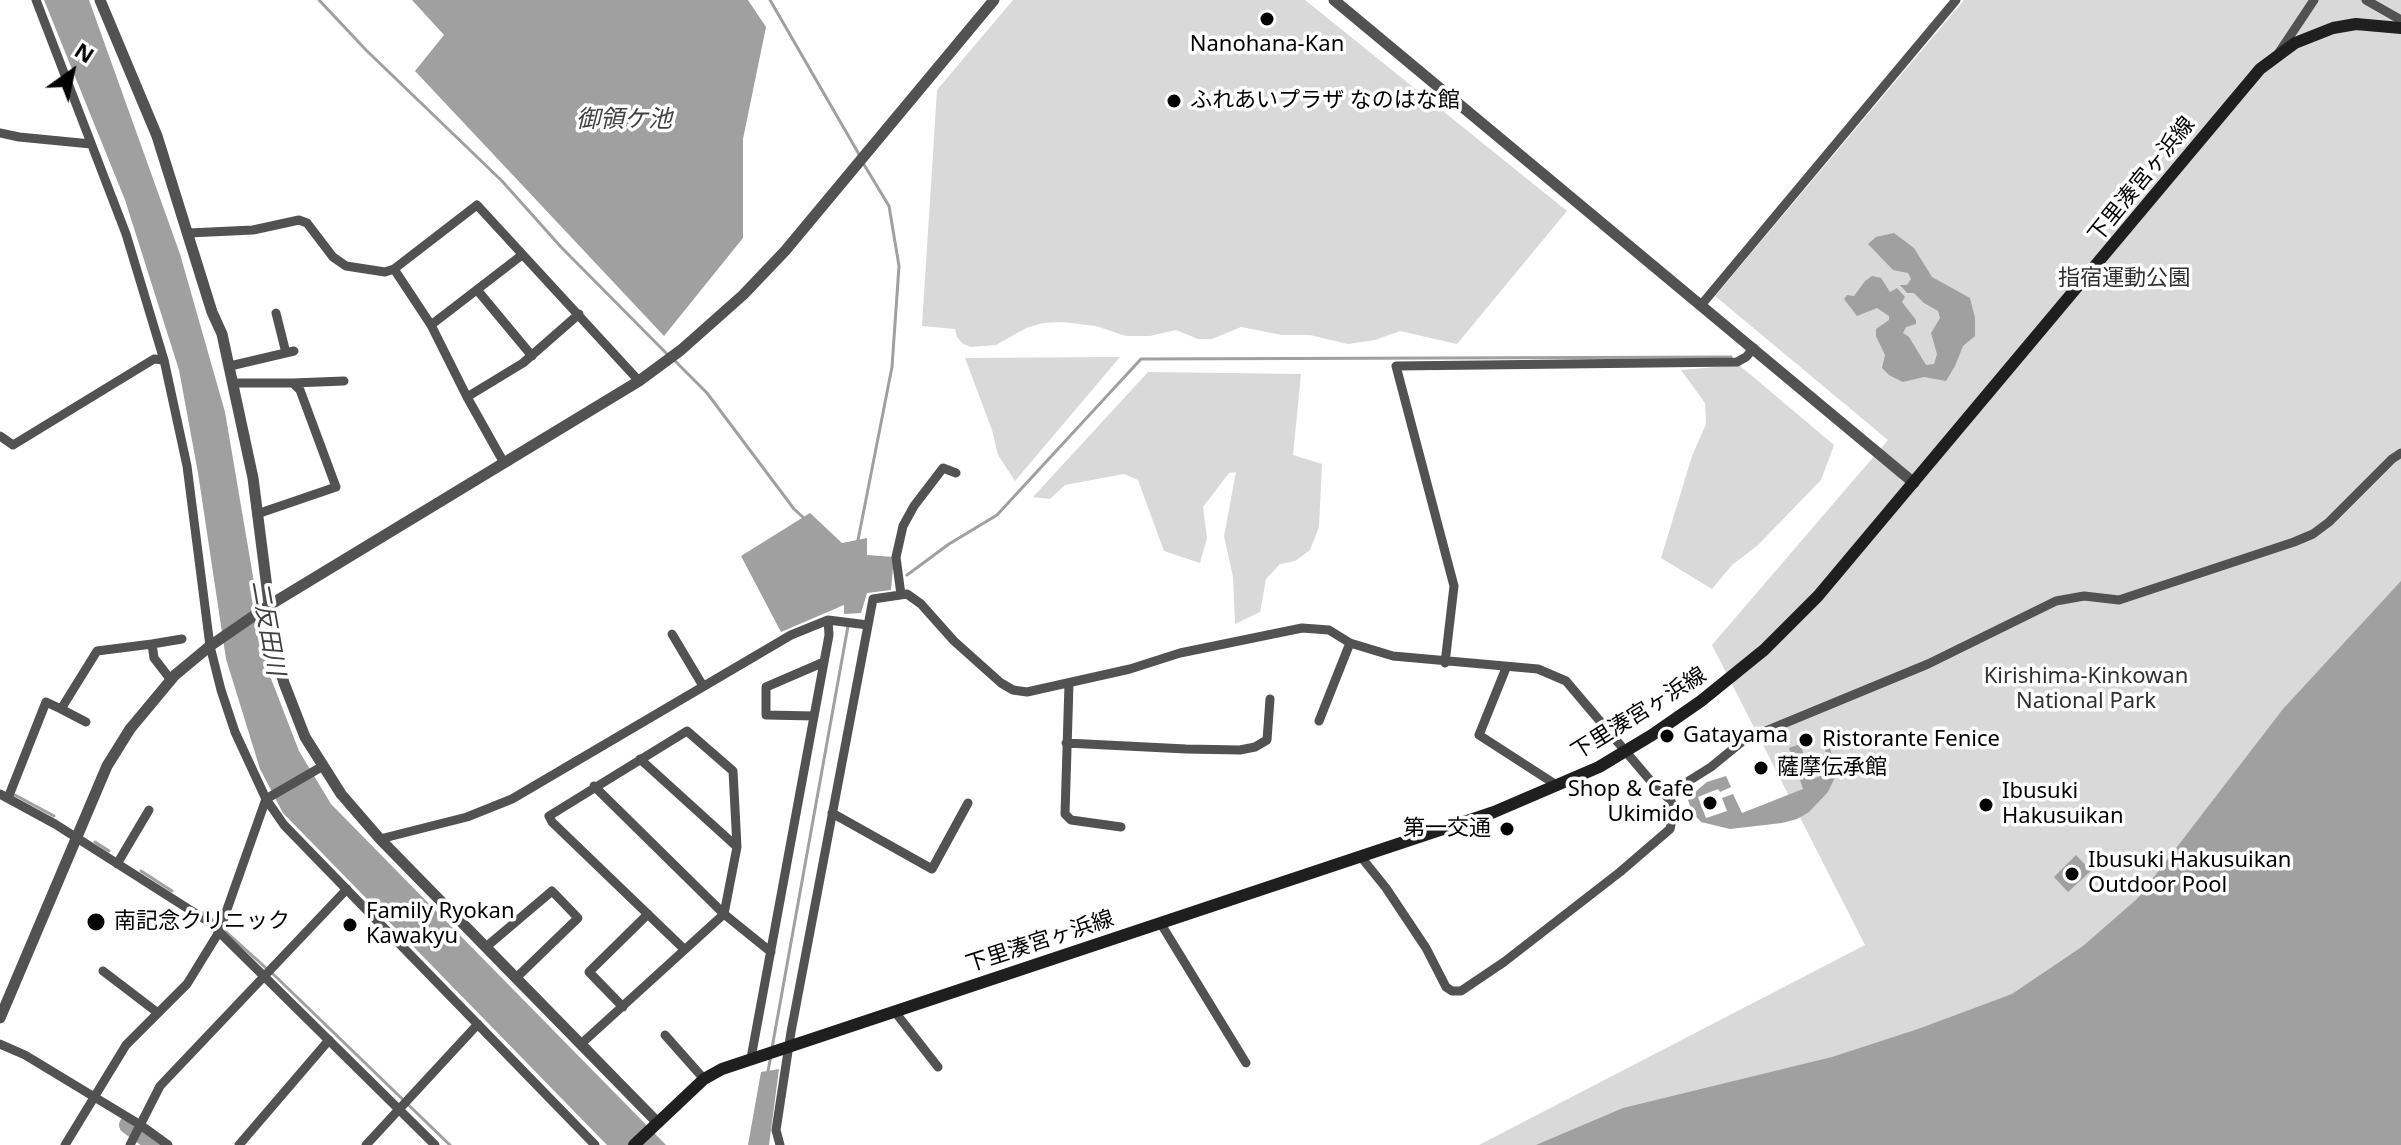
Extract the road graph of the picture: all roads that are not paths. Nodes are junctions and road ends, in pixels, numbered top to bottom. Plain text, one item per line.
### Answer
1 (36, 0) edge
2 (100, 0) edge
3 (994, 0) edge
4 (1334, 0) edge
5 (1956, 0) edge
6 (2314, 0) edge
7 (2366, 0) edge
8 (2401, 20) edge
9 (2401, 28) edge
10 (2277, 54) junction
11 (0, 133) edge
12 (91, 144) junction
13 (189, 233) junction
14 (522, 255) junction
15 (394, 269) junction
16 (478, 291) junction
17 (1702, 304) junction
18 (276, 313) dead end
19 (579, 314) junction
20 (431, 325) junction
21 (1754, 348) junction
22 (532, 356) junction
23 (164, 360) junction
24 (230, 366) junction
25 (344, 381) dead end
26 (639, 381) junction
27 (234, 383) junction
28 (293, 383) junction
29 (467, 397) junction
30 (0, 436) edge
31 (2401, 453) edge
32 (504, 463) junction
33 (956, 473) dead end
34 (1914, 483) junction
35 (257, 514) junction
36 (901, 595) junction
37 (268, 606) junction
38 (833, 620) junction
39 (866, 624) junction
40 (672, 634) dead end
41 (182, 639) dead end
42 (1350, 643) junction
43 (152, 644) junction
44 (210, 646) junction
45 (824, 662) junction
46 (1445, 663) junction
47 (1506, 668) junction
48 (171, 680) junction
49 (1069, 684) junction
50 (703, 686) junction
51 (1270, 699) dead end
52 (61, 709) junction
53 (814, 716) junction
54 (1319, 721) dead end
55 (86, 722) dead end
56 (1066, 743) junction
57 (1627, 750) junction
58 (640, 759) junction
59 (323, 766) junction
60 (594, 786) junction
61 (1558, 786) junction
62 (1660, 789) junction
63 (4, 796) edge
64 (266, 799) junction
65 (968, 803) dead end
66 (149, 810) dead end
67 (832, 813) junction
68 (1121, 827) dead end
69 (76, 838) junction
70 (380, 839) junction
71 (737, 847) junction
72 (1361, 857) junction
73 (117, 864) junction
74 (347, 889) junction
75 (648, 914) junction
76 (724, 914) junction
77 (1161, 924) junction
78 (221, 927) junction
79 (486, 947) junction
80 (684, 949) junction
81 (771, 952) junction
82 (103, 971) dead end
83 (267, 972) junction
84 (516, 978) junction
85 (623, 1007) junction
86 (895, 1012) junction
87 (158, 1013) junction
88 (0, 1018) edge
89 (478, 1024) junction
90 (665, 1035) dead end
91 (329, 1040) junction
92 (0, 1044) edge
93 (581, 1044) junction
94 (789, 1048) junction
95 (751, 1058) junction
96 (1246, 1063) dead end
97 (938, 1067) dead end
98 (704, 1079) junction
99 (94, 1097) junction
100 (402, 1104) junction
101 (657, 1122) junction
102 (137, 1128) junction
103 (433, 1144) edge
104 (65, 1145) edge
105 (130, 1145) edge
106 (168, 1145) edge
107 (239, 1145) edge
108 (366, 1145) edge
109 (595, 1145) edge
110 (634, 1145) edge
111 (780, 1145) edge

1 - 12 street
2 - 13 street
3 - 26 street
4 - 17 street
5 - 17 street
6 - 10 street
7 - 8 street
9 - 10 main road, 下里湊宮ヶ浜線
10 - 34 main road, 下里湊宮ヶ浜線
11 - 12 street
12 - 23 street
13 - 15 street
13 - 24 street
14 - 15 street
14 - 16 street
14 - 19 street
15 - 20 street
16 - 20 street
16 - 22 street
17 - 21 street
18 - 24 street
19 - 22 street
19 - 26 street
20 - 29 street
21 - 34 street
21 - 46 street
22 - 29 street
23 - 30 street
23 - 44 street
24 - 27 street
25 - 28 street
26 - 32 street
27 - 28 street
27 - 35 street
28 - 35 street
29 - 32 street
31 - 62 street
32 - 37 street
33 - 36 street
34 - 57 main road, 下里湊宮ヶ浜線
35 - 37 street
36 - 39 street
36 - 49 street
37 - 44 street
37 - 59 street
38 - 39 street
38 - 45 street
38 - 50 street
39 - 67 street
40 - 50 street
41 - 43 street
42 - 46 street
42 - 49 street
42 - 54 street
43 - 48 street
43 - 52 street
44 - 48 street
44 - 64 street
45 - 53 street
45 - 53 street
46 - 47 street
47 - 57 street
47 - 61 street
48 - 69 street
49 - 56 street
50 - 70 street
51 - 56 street
52 - 55 street
52 - 63 street
53 - 81 street
56 - 68 street
57 - 61 main road, 下里湊宮ヶ浜線
57 - 62 street
58 - 60 street
58 - 71 street
58 - 71 street
59 - 64 street
59 - 70 street
60 - 75 street
60 - 76 street
61 - 72 main road, 下里湊宮ヶ浜線
62 - 72 street
63 - 69 street
64 - 74 street
64 - 78 street
65 - 67 street
66 - 73 street
67 - 94 street
69 - 73 street
69 - 88 street
70 - 79 street
71 - 76 street
72 - 77 main road, 下里湊宮ヶ浜線
73 - 78 street
74 - 83 street
74 - 89 street
75 - 80 street
75 - 85 street
76 - 80 street
76 - 81 street
77 - 86 main road, 下里湊宮ヶ浜線
77 - 96 street
78 - 83 street
78 - 87 street
79 - 84 street
79 - 84 street
80 - 85 street
81 - 95 street
82 - 87 street
83 - 91 street
83 - 102 street
84 - 93 street
85 - 93 street
86 - 94 main road, 下里湊宮ヶ浜線
86 - 97 street
87 - 99 street
89 - 100 street
89 - 109 street
90 - 98 street
91 - 100 street
91 - 107 street
92 - 99 street
93 - 101 street
94 - 95 main road, 下里湊宮ヶ浜線
94 - 111 street
95 - 98 main road, 下里湊宮ヶ浜線
98 - 101 main road, 下里湊宮ヶ浜線
99 - 102 street
99 - 104 street
100 - 103 street
100 - 108 street
101 - 110 main road, 下里湊宮ヶ浜線
102 - 105 street
102 - 106 street

